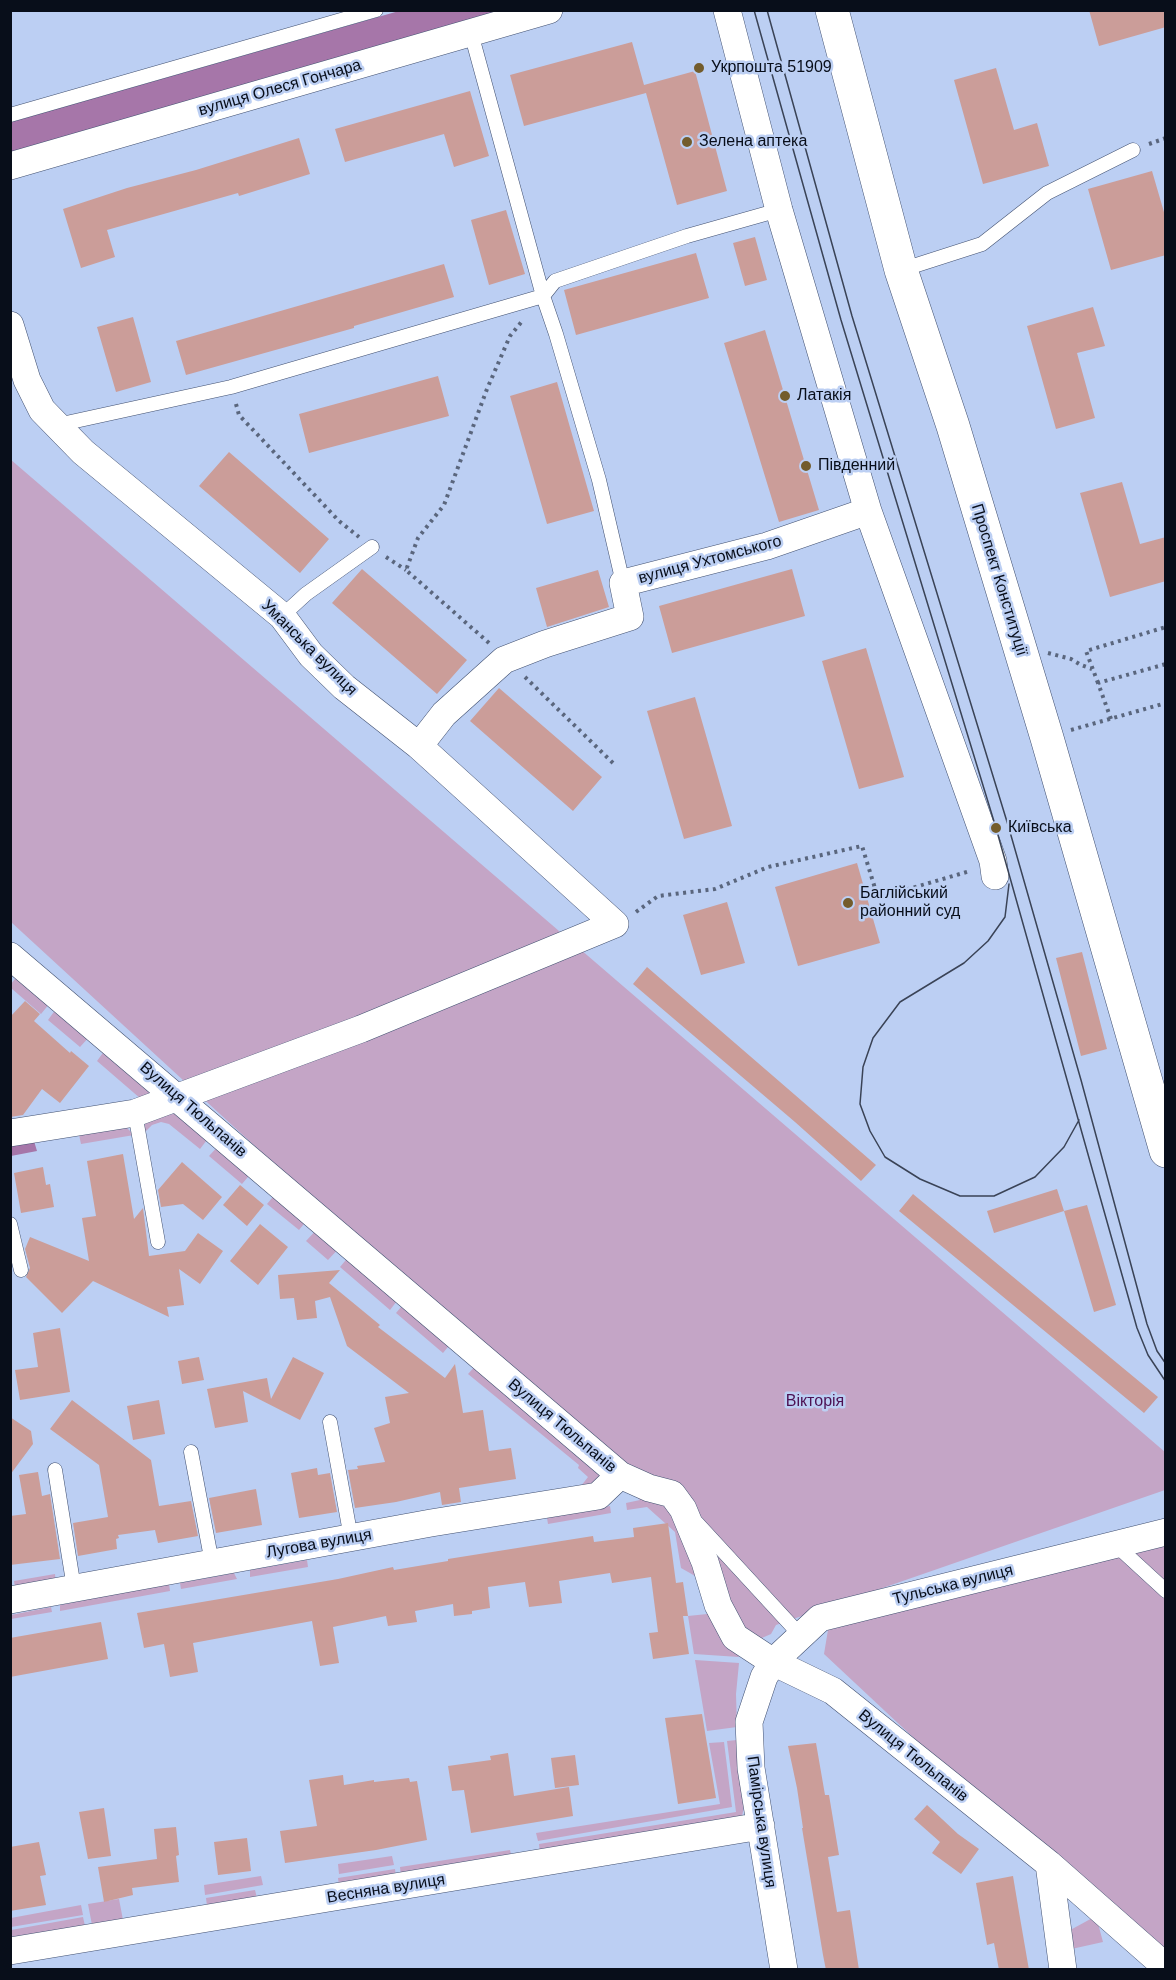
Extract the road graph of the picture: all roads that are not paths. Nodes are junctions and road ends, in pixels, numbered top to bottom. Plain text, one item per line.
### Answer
1 (376, 10) edge
2 (549, 10) edge
3 (727, 10) edge
4 (832, 10) edge
5 (471, 33) junction
6 (10, 115) edge
7 (1132, 150) dead end
8 (10, 166) edge
9 (779, 210) junction
10 (901, 270) junction
11 (543, 296) junction
12 (10, 325) edge
13 (57, 425) junction
14 (868, 511) junction
15 (372, 547) road end
16 (623, 583) junction
17 (282, 616) junction
18 (419, 746) junction
19 (994, 868) road end
20 (10, 956) edge
21 (177, 1096) junction
22 (135, 1113) junction
23 (10, 1133) edge
24 (1166, 1151) edge
25 (10, 1224) edge
26 (158, 1242) dead end
27 (21, 1270) dead end
28 (330, 1422) dead end
29 (191, 1452) dead end
30 (55, 1470) dead end
31 (620, 1475) junction
32 (683, 1509) junction
33 (1166, 1532) edge
34 (351, 1538) junction
35 (1117, 1546) junction
36 (212, 1563) junction
37 (74, 1588) junction
38 (1166, 1591) edge
39 (10, 1599) edge
40 (801, 1636) junction
41 (769, 1669) junction
42 (761, 1826) junction
43 (1049, 1864) junction
44 (10, 1951) edge
45 (1166, 1967) edge
46 (784, 1970) edge
47 (1063, 1970) edge

1 - 6 lane
2 - 5 street, вулиця Олеся Гончара
3 - 9 street
4 - 10 street, Проспект Конституції
5 - 8 street, вулиця Олеся Гончара
5 - 11 lane
7 - 10 lane
9 - 11 lane
9 - 14 street
10 - 24 street, Проспект Конституції
11 - 13 lane
11 - 16 lane
12 - 13 street, Уманська вулиця
13 - 17 street, Уманська вулиця
14 - 16 street, вулиця Ухтомського
14 - 19 street
15 - 17 lane
16 - 18 street, вулиця Ухтомського
17 - 18 street, Уманська вулиця
18 - 21 street, Уманська вулиця
20 - 21 street, Вулиця Тюльпанів
21 - 22 street
21 - 31 street, Вулиця Тюльпанів
22 - 23 street
22 - 26 lane
25 - 27 lane
28 - 34 lane
29 - 36 lane
30 - 37 lane
31 - 32 street, Вулиця Тюльпанів
31 - 34 street, Лугова вулиця
32 - 40 lane
32 - 41 street, Вулиця Тюльпанів
33 - 35 street, Тульська вулиця
34 - 36 street, Лугова вулиця
35 - 38 lane
35 - 40 street, Тульська вулиця
36 - 37 street, Лугова вулиця
37 - 39 street, Лугова вулиця
40 - 41 street, Тульська вулиця
41 - 42 street, Памірська вулиця
41 - 43 street, Вулиця Тюльпанів
42 - 44 street, Весняна вулиця
42 - 46 street, Памірська вулиця
43 - 45 street, Вулиця Тюльпанів
43 - 47 street

